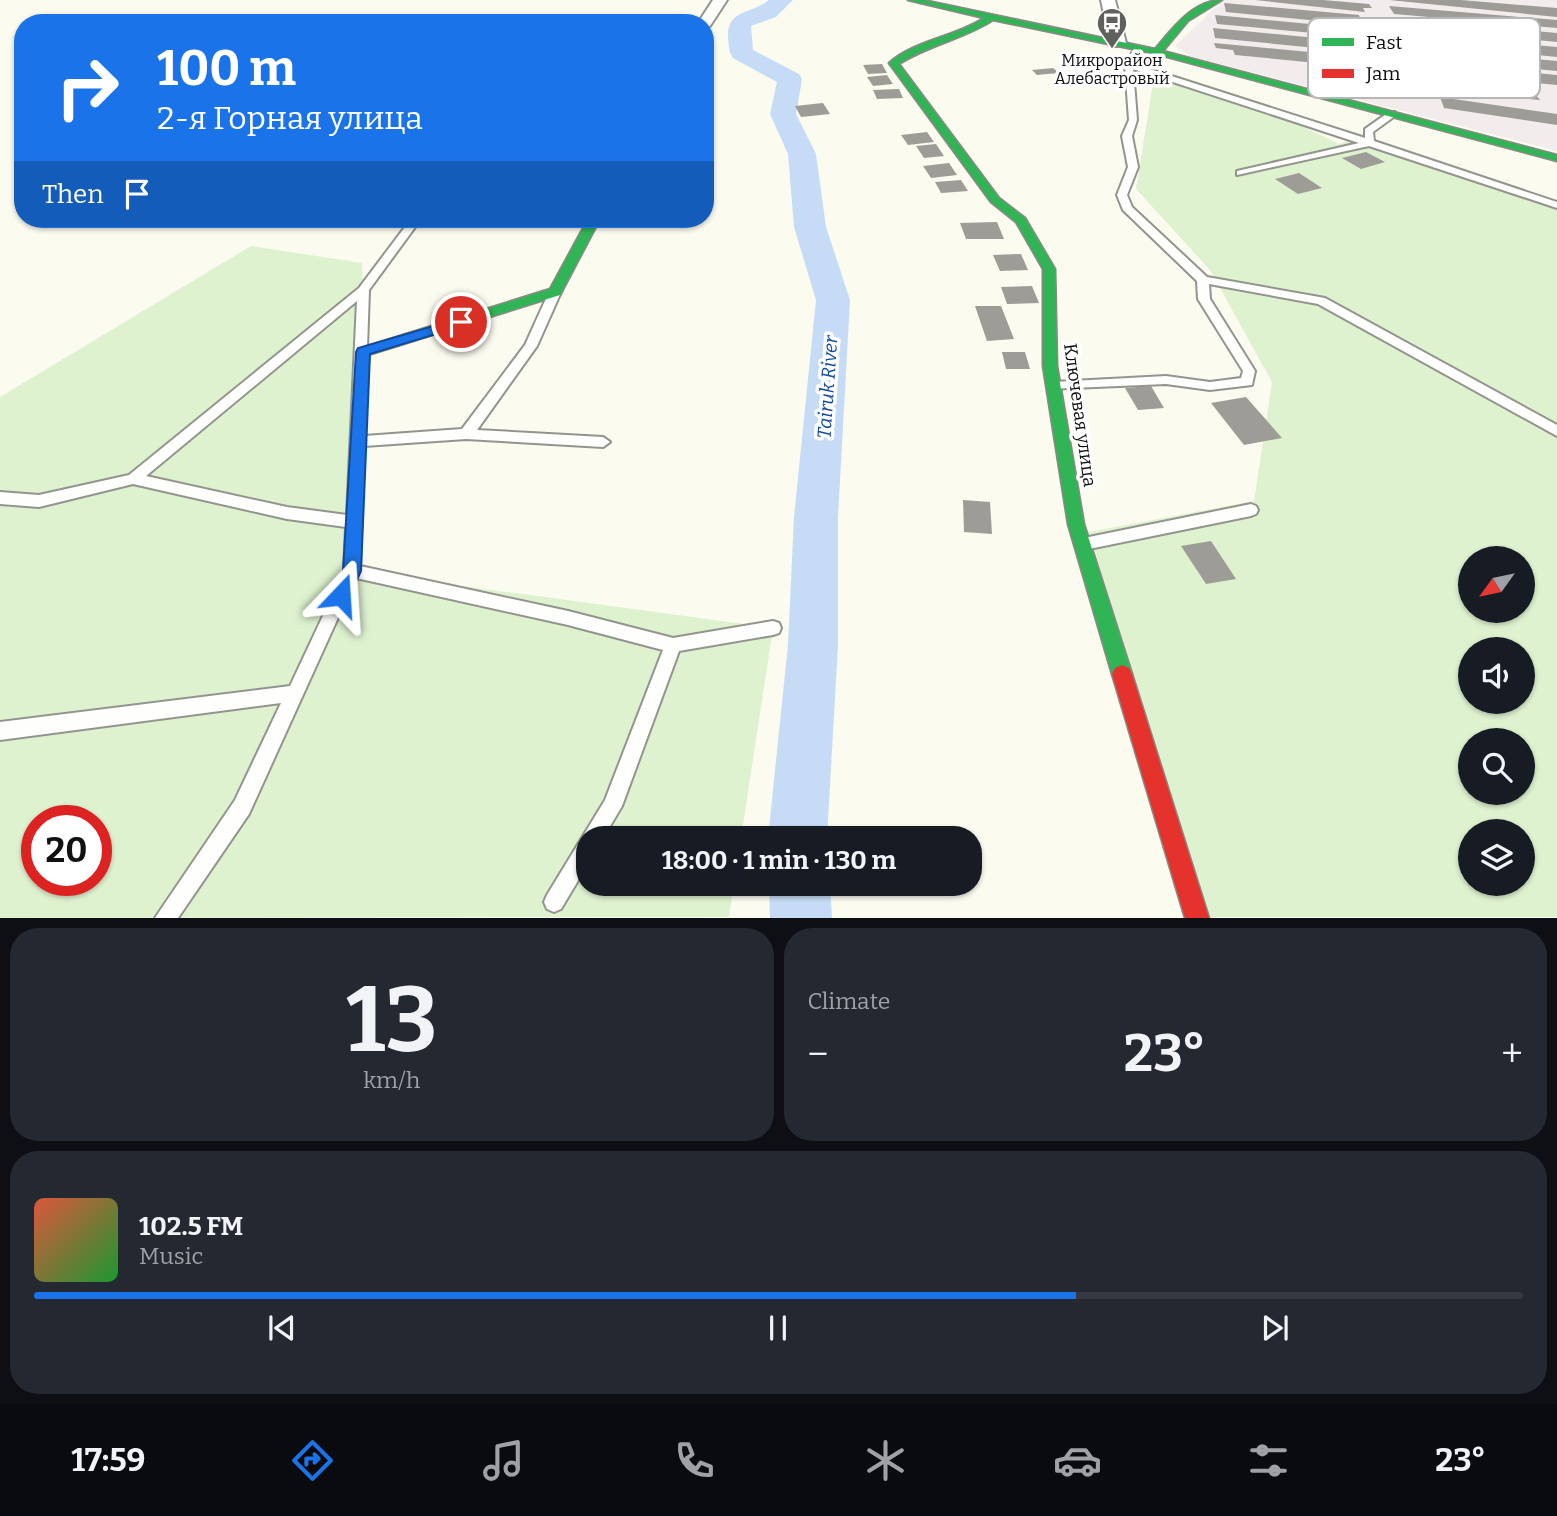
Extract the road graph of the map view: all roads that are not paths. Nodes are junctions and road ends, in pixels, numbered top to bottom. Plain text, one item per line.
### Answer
1 (912, 0) edge
2 (1108, 0) edge
3 (1218, 0) edge
4 (992, 17) junction
5 (1118, 43) junction
6 (1139, 48) junction
7 (1157, 52) junction
8 (1129, 65) junction
9 (1308, 92) edge
10 (1331, 98) edge
11 (1392, 114) junction
12 (1370, 143) junction
13 (1557, 158) edge
14 (1240, 173) dead end
15 (1557, 205) edge
16 (409, 228) edge
17 (589, 228) edge
18 (1203, 280) junction
19 (363, 290) junction
20 (555, 292) junction
21 (363, 352) junction
22 (1054, 386) junction
23 (1557, 431) edge
24 (466, 433) junction
25 (359, 440) junction
26 (603, 442) dead end
27 (133, 479) junction
28 (0, 498) edge
29 (1251, 510) dead end
30 (355, 522) junction
31 (1083, 545) junction
32 (352, 571) junction
33 (773, 628) dead end
34 (673, 645) junction
35 (295, 693) junction
36 (0, 731) edge
37 (599, 826) edge
38 (576, 865) edge
39 (554, 902) dead end
40 (165, 918) edge
41 (1197, 918) edge

1 - 4 street
2 - 5 street
3 - 7 street
4 - 5 street
4 - 22 street, Ключевая улица
5 - 6 street
6 - 7 street
6 - 8 lane
7 - 9 street
8 - 12 lane
8 - 18 lane
10 - 11 street
11 - 12 lane
11 - 13 street
12 - 14 lane
12 - 15 lane
16 - 19 lane
17 - 20 street
18 - 22 lane
18 - 23 lane
19 - 21 lane
19 - 27 lane
20 - 21 street
20 - 24 lane
21 - 25 lane
22 - 31 street, Ключевая улица
24 - 25 lane
24 - 26 lane
25 - 30 lane
27 - 28 lane
27 - 30 lane
29 - 31 lane
30 - 32 lane
31 - 41 street, Ключевая улица
32 - 34 lane
32 - 35 lane
33 - 34 lane
34 - 37 lane
35 - 36 lane
35 - 40 lane
38 - 39 lane

